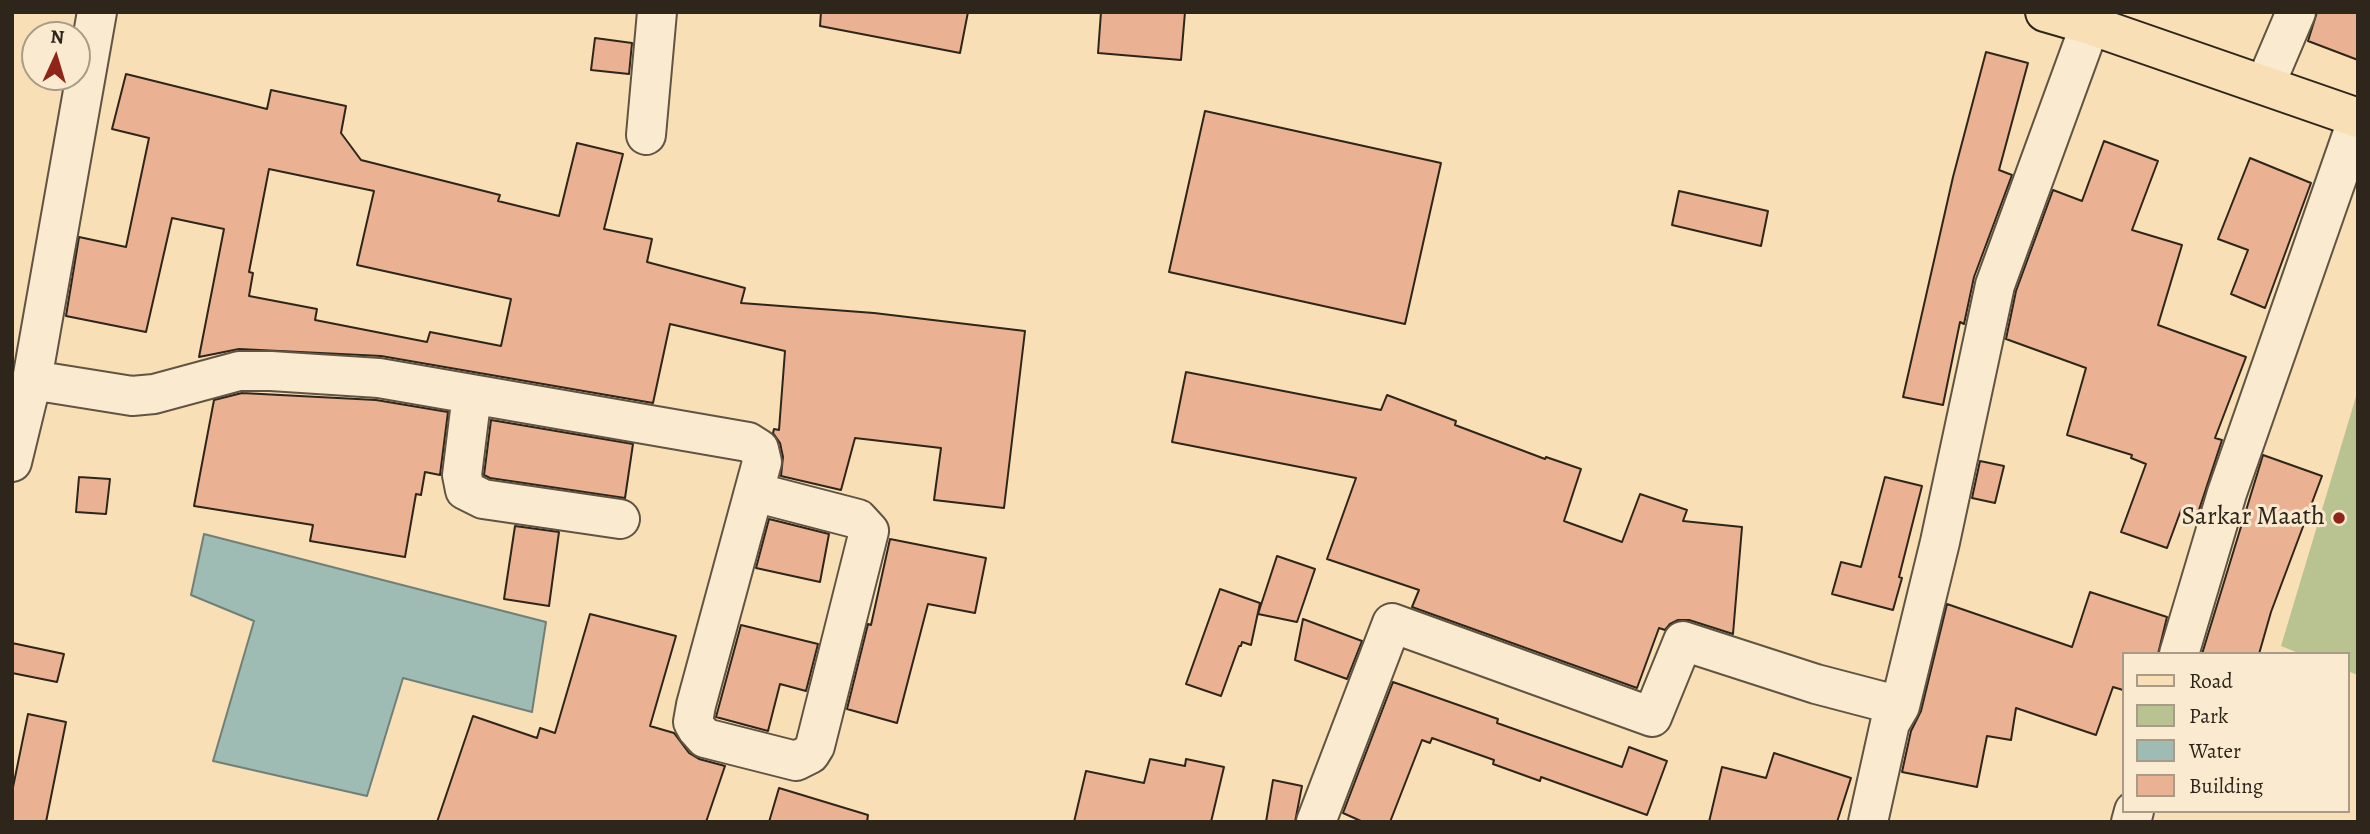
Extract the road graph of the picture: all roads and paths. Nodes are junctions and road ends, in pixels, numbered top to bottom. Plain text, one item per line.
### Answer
1 (97, 12) edge
2 (657, 12) edge
3 (2045, 12) edge
4 (2296, 12) edge
5 (2090, 26) junction
6 (2265, 85) junction
7 (2358, 118) edge
8 (646, 135) dead end
9 (32, 380) junction
10 (472, 394) junction
11 (12, 462) edge
12 (754, 492) junction
13 (620, 519) dead end
14 (2180, 652) edge
15 (1900, 706) junction
16 (1316, 822) edge
17 (1868, 822) edge

1 - 9 street
2 - 8 street
3 - 5 main road
4 - 6 street
5 - 6 main road
5 - 15 street
6 - 7 main road
7 - 14 street
9 - 10 street
9 - 11 street
10 - 12 street
10 - 13 street
12 - 12 street
15 - 16 street
15 - 17 street

